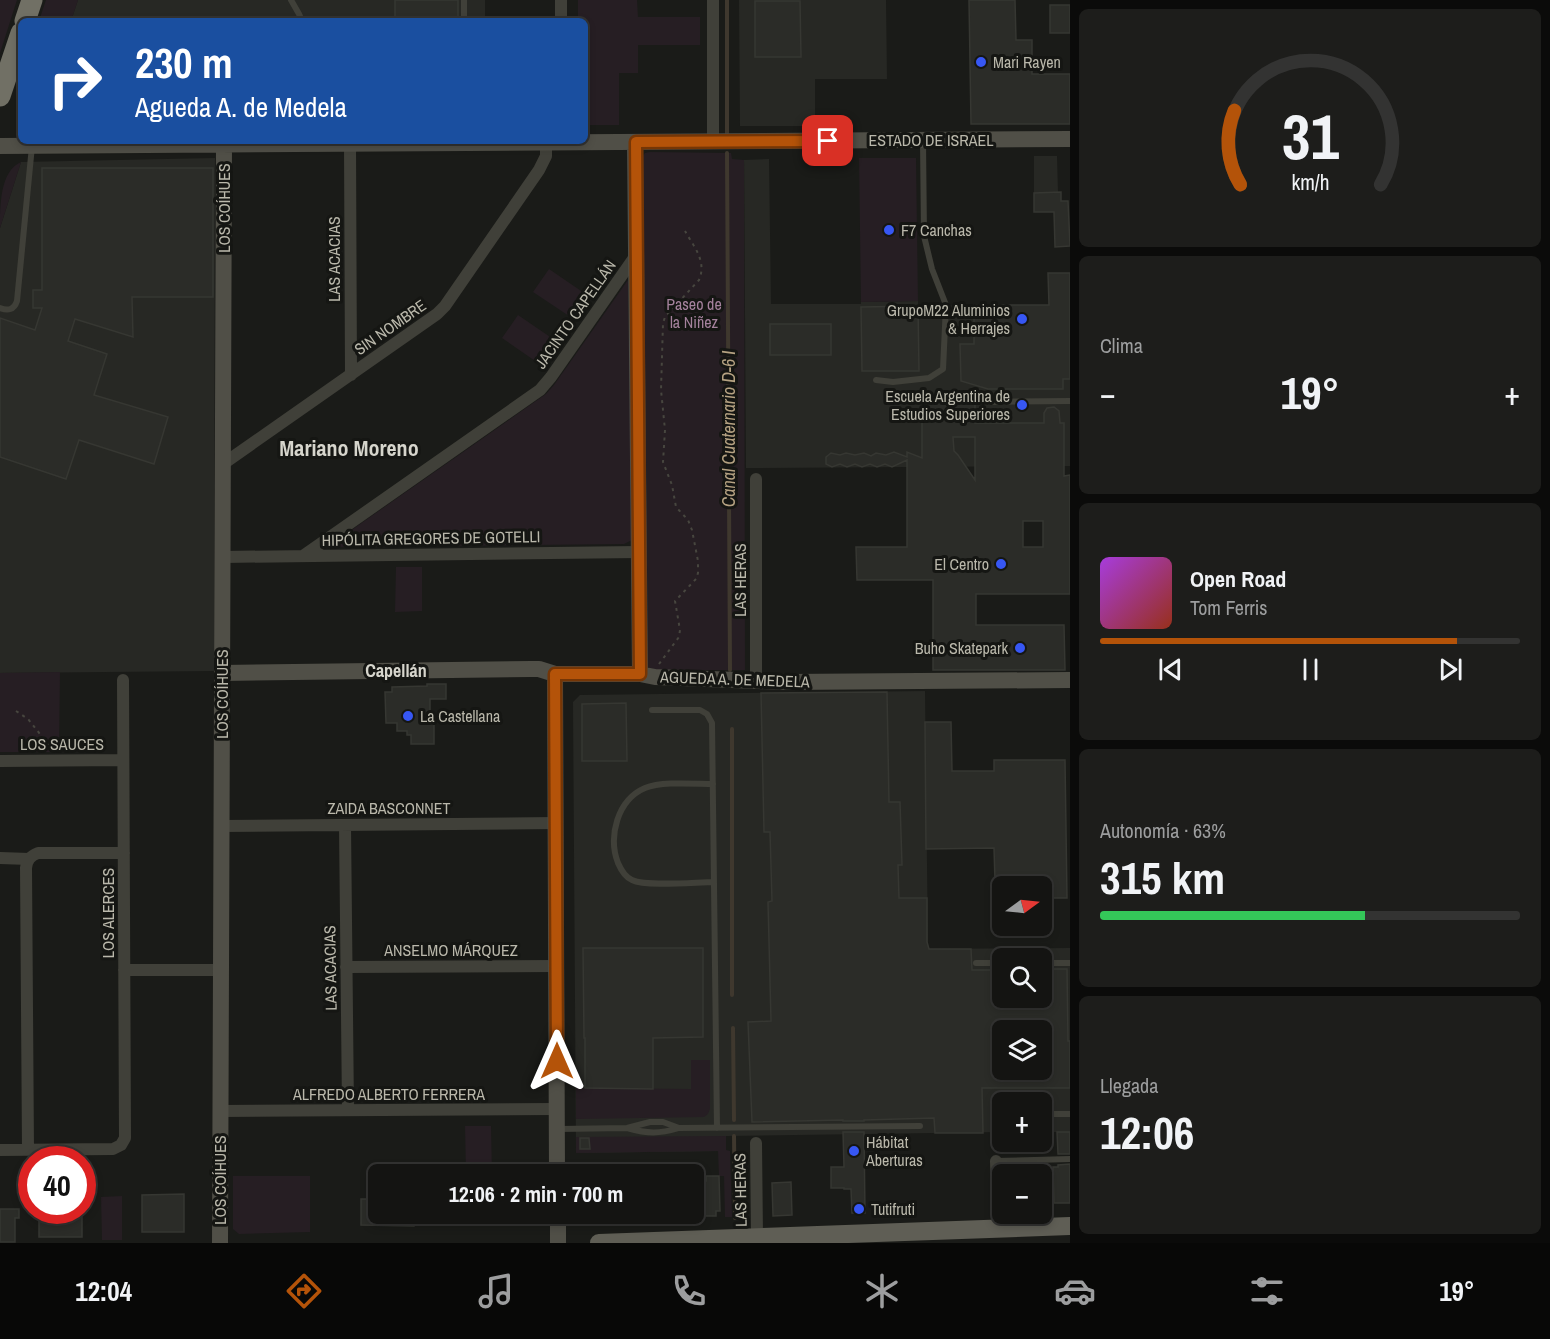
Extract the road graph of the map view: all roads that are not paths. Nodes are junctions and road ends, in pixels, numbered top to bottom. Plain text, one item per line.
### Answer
1 (32, 0) edge
2 (291, 0) edge
3 (464, 0) edge
4 (561, 0) edge
5 (713, 0) edge
6 (26, 18) edge
7 (301, 18) edge
8 (464, 18) edge
9 (561, 18) edge
10 (18, 42) edge
11 (0, 96) edge
12 (1070, 139) edge
13 (923, 140) junction
14 (713, 141) junction
15 (588, 142) edge
16 (636, 142) junction
17 (224, 144) joint
18 (350, 144) edge
19 (555, 144) edge
20 (32, 145) junction
21 (0, 146) edge
22 (637, 254) junction
23 (0, 308) edge
24 (351, 375) junction
25 (876, 380) dead end
26 (1070, 401) edge
27 (983, 402) dead end
28 (223, 464) junction
29 (756, 479) dead end
30 (639, 552) junction
31 (303, 556) junction
32 (223, 557) junction
33 (647, 672) junction
34 (222, 673) junction
35 (555, 674) junction
36 (123, 680) dead end
37 (1070, 680) edge
38 (756, 681) junction
39 (652, 710) dead end
40 (123, 760) junction
41 (0, 761) edge
42 (714, 784) junction
43 (556, 824) junction
44 (345, 825) junction
45 (221, 826) junction
46 (124, 853) junction
47 (0, 858) edge
48 (29, 859) junction
49 (0, 863) edge
50 (714, 882) junction
51 (976, 963) dead end
52 (992, 963) edge
53 (1052, 963) edge
54 (1070, 963) edge
55 (557, 966) junction
56 (346, 967) junction
57 (124, 970) junction
58 (221, 970) junction
59 (557, 1109) junction
60 (348, 1110) junction
61 (220, 1111) junction
62 (1052, 1114) edge
63 (1070, 1114) edge
64 (920, 1126) dead end
65 (627, 1128) junction
66 (679, 1128) junction
67 (717, 1128) junction
68 (557, 1129) junction
69 (756, 1143) dead end
70 (28, 1146) edge
71 (0, 1149) edge
72 (18, 1149) edge
73 (96, 1149) edge
74 (1070, 1159) edge
75 (996, 1161) joint
76 (557, 1164) edge
77 (558, 1224) edge
78 (1070, 1226) edge
79 (993, 1233) edge
80 (757, 1237) junction
81 (834, 1239) edge
82 (649, 1242) edge
83 (669, 1242) edge
84 (220, 1243) edge
85 (558, 1243) edge
86 (599, 1243) edge

1 - 6 highway
2 - 7 lane
3 - 8 lane
4 - 9 street
5 - 14 street
10 - 11 highway
12 - 13 street, ESTADO DE ISRAEL
13 - 14 street, ESTADO DE ISRAEL
13 - 25 lane
14 - 16 street, ESTADO DE ISRAEL
15 - 16 street, ESTADO DE ISRAEL
16 - 22 street
17 - 20 street, ESTADO DE ISRAEL
17 - 28 street, LOS COÍHUES
18 - 24 street, LAS ACACIAS
19 - 24 street, SIN NOMBRE
20 - 21 street, ESTADO DE ISRAEL
20 - 23 lane
22 - 30 street
22 - 31 street, JACINTO CAPELLÁN
24 - 28 street, SIN NOMBRE
26 - 27 lane
28 - 32 street, LOS COÍHUES
29 - 38 street, LAS HERAS
30 - 31 street, HIPÓLITA GREGORES DE GOTELLI
30 - 33 street
31 - 32 street, HIPÓLITA GREGORES DE GOTELLI
32 - 34 street, LOS COÍHUES
33 - 35 street, AGUEDA A. DE MEDELA
33 - 38 street, AGUEDA A. DE MEDELA
34 - 35 street, AGUEDA A. DE MEDELA
34 - 45 street, LOS COÍHUES
35 - 43 street
36 - 40 street, LOS ALERCES
37 - 38 street, AGUEDA A. DE MEDELA
39 - 42 lane
40 - 41 street, LOS SAUCES
40 - 46 street, LOS ALERCES
42 - 50 lane
42 - 50 lane
43 - 44 street, ZAIDA BASCONNET
43 - 55 street
44 - 45 street, ZAIDA BASCONNET
44 - 56 street, LAS ACACIAS
45 - 58 street, LOS COÍHUES
46 - 48 street
46 - 57 street, LOS ALERCES
47 - 48 street
48 - 49 street
48 - 70 street
50 - 67 lane
51 - 52 lane
53 - 54 lane
55 - 56 street, ANSELMO MÁRQUEZ
55 - 59 street
56 - 60 street, LAS ACACIAS
57 - 58 street
57 - 73 street, LOS ALERCES
58 - 61 street, LOS COÍHUES
59 - 60 street, ALFREDO ALBERTO FERRERA
59 - 68 street
60 - 61 street, ALFREDO ALBERTO FERRERA
61 - 84 street, LOS COÍHUES
62 - 63 lane
64 - 67 lane
65 - 66 lane
65 - 66 lane
65 - 68 lane
66 - 67 lane
68 - 76 street
69 - 80 street, LAS HERAS
71 - 72 street
74 - 75 lane
75 - 79 street
77 - 85 street
78 - 79 main road
79 - 81 main road
80 - 81 main road
80 - 83 main road
82 - 83 main road
82 - 86 main road

